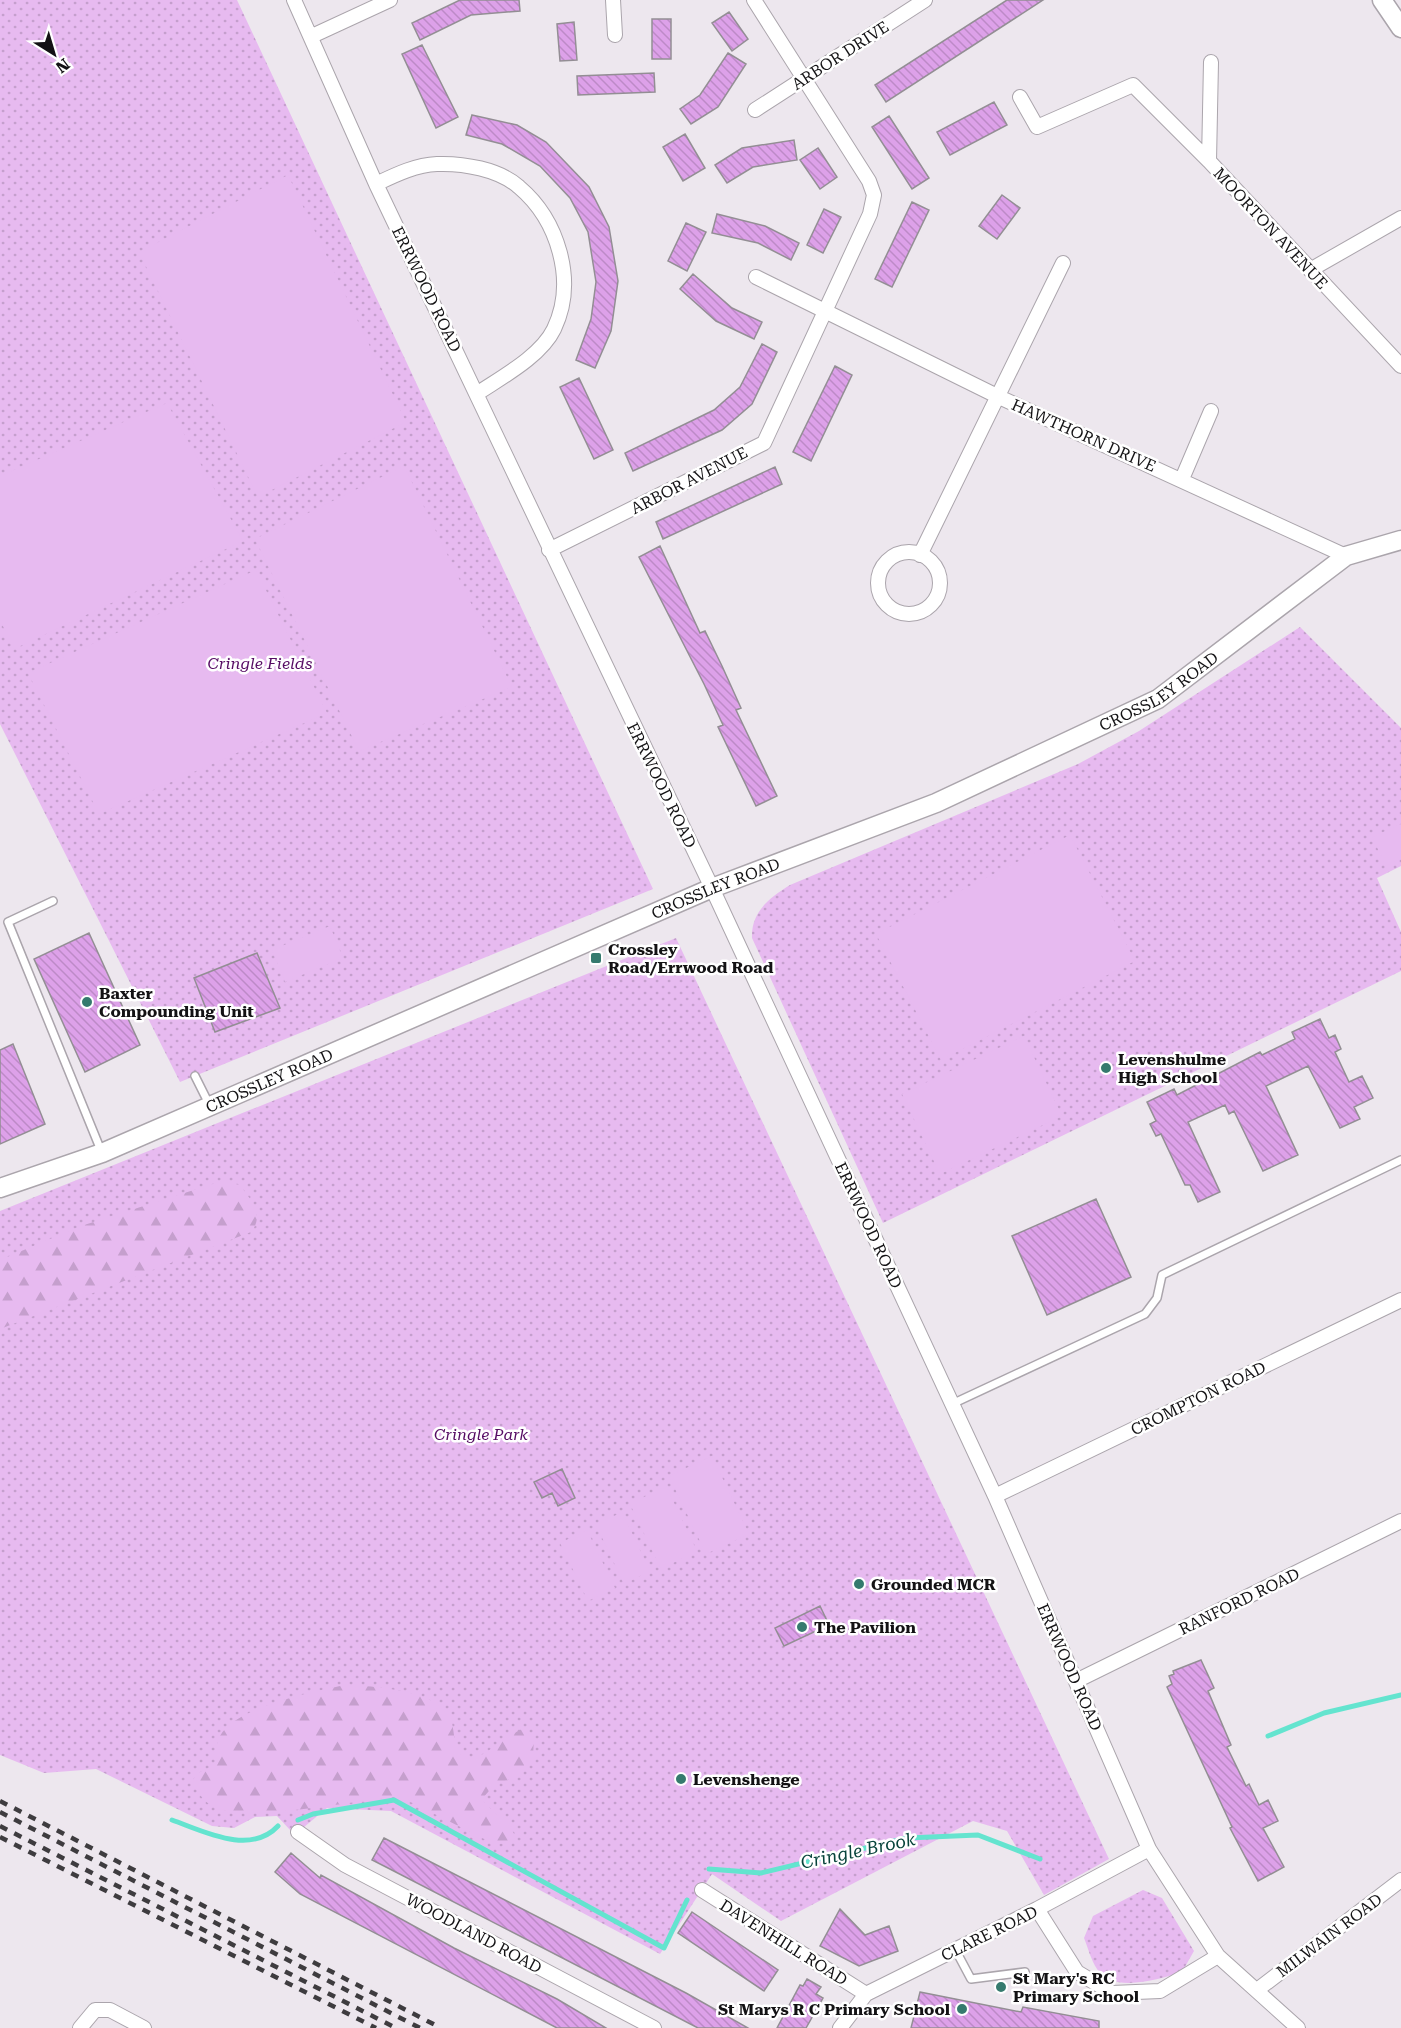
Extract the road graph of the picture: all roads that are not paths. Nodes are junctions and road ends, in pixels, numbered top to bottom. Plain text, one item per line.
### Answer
1 (294, 0) edge
2 (390, 0) edge
3 (614, 0) edge
4 (754, 0) edge
5 (925, 0) edge
6 (1382, 0) edge
7 (1401, 28) edge
8 (615, 34) dead end
9 (312, 36) junction
10 (1211, 62) dead end
11 (804, 79) junction
12 (1020, 97) dead end
13 (754, 110) dead end
14 (1209, 161) junction
15 (376, 184) junction
16 (1401, 218) edge
17 (1063, 263) dead end
18 (1310, 270) junction
19 (756, 277) dead end
20 (824, 310) junction
21 (1401, 366) edge
22 (478, 393) junction
23 (999, 398) junction
24 (1211, 411) dead end
25 (1182, 479) junction
26 (1401, 540) edge
27 (549, 550) junction
28 (920, 555) junction
29 (1346, 556) junction
30 (712, 888) junction
31 (52, 901) dead end
32 (195, 1076) dead end
33 (210, 1106) junction
34 (102, 1153) junction
35 (1401, 1160) edge
36 (0, 1188) edge
37 (1401, 1300) edge
38 (952, 1404) junction
39 (995, 1496) junction
40 (1401, 1521) edge
41 (1076, 1682) junction
42 (298, 1832) dead end
43 (1149, 1849) junction
44 (1401, 1880) edge
45 (702, 1890) dead end
46 (1036, 1909) junction
47 (955, 1949) junction
48 (1218, 1956) junction
49 (1024, 1972) dead end
50 (1257, 1990) junction
51 (866, 1994) junction
52 (80, 2028) edge
53 (144, 2028) edge
54 (654, 2028) edge
55 (840, 2028) edge
56 (1298, 2028) edge

1 - 9 street, ERRWOOD ROAD
2 - 9 street
3 - 8 street
4 - 11 street, ARBOR AVENUE
5 - 11 street, ARBOR DRIVE
6 - 7 street
9 - 15 street, ERRWOOD ROAD
10 - 14 street, MOORTON AVENUE
11 - 13 street, ARBOR DRIVE
11 - 20 street, ARBOR AVENUE
12 - 14 street
14 - 18 street, MOORTON AVENUE
15 - 22 street, ERRWOOD ROAD
15 - 22 street
16 - 18 street
17 - 23 street
18 - 21 street, MOORTON AVENUE
19 - 20 street
20 - 23 street, HAWTHORN DRIVE
20 - 27 street, ARBOR AVENUE
22 - 27 street, ERRWOOD ROAD
23 - 25 street, HAWTHORN DRIVE
23 - 28 street
24 - 25 street
25 - 29 street, HAWTHORN DRIVE
26 - 29 street, CROSSLEY ROAD
27 - 30 street, ERRWOOD ROAD
28 - 28 street
29 - 30 street, CROSSLEY ROAD
30 - 33 street, CROSSLEY ROAD
30 - 38 street, ERRWOOD ROAD
31 - 34 lane
32 - 33 lane
33 - 34 street, CROSSLEY ROAD
34 - 36 street, CROSSLEY ROAD
35 - 38 lane
37 - 39 street, CROMPTON ROAD
38 - 39 street, ERRWOOD ROAD
39 - 41 street, ERRWOOD ROAD
40 - 41 street, RANFORD ROAD
41 - 43 street, ERRWOOD ROAD
42 - 54 street, WOODLAND ROAD
43 - 46 street, CLARE ROAD
43 - 48 street, ERRWOOD ROAD
44 - 50 street, MILWAIN ROAD
45 - 51 street, DAVENHILL ROAD
46 - 47 street, CLARE ROAD
46 - 48 street
47 - 49 lane
47 - 51 street, CLARE ROAD
48 - 50 street, ERRWOOD ROAD
50 - 56 street, ERRWOOD ROAD
51 - 55 street, CLARE ROAD
52 - 53 street

